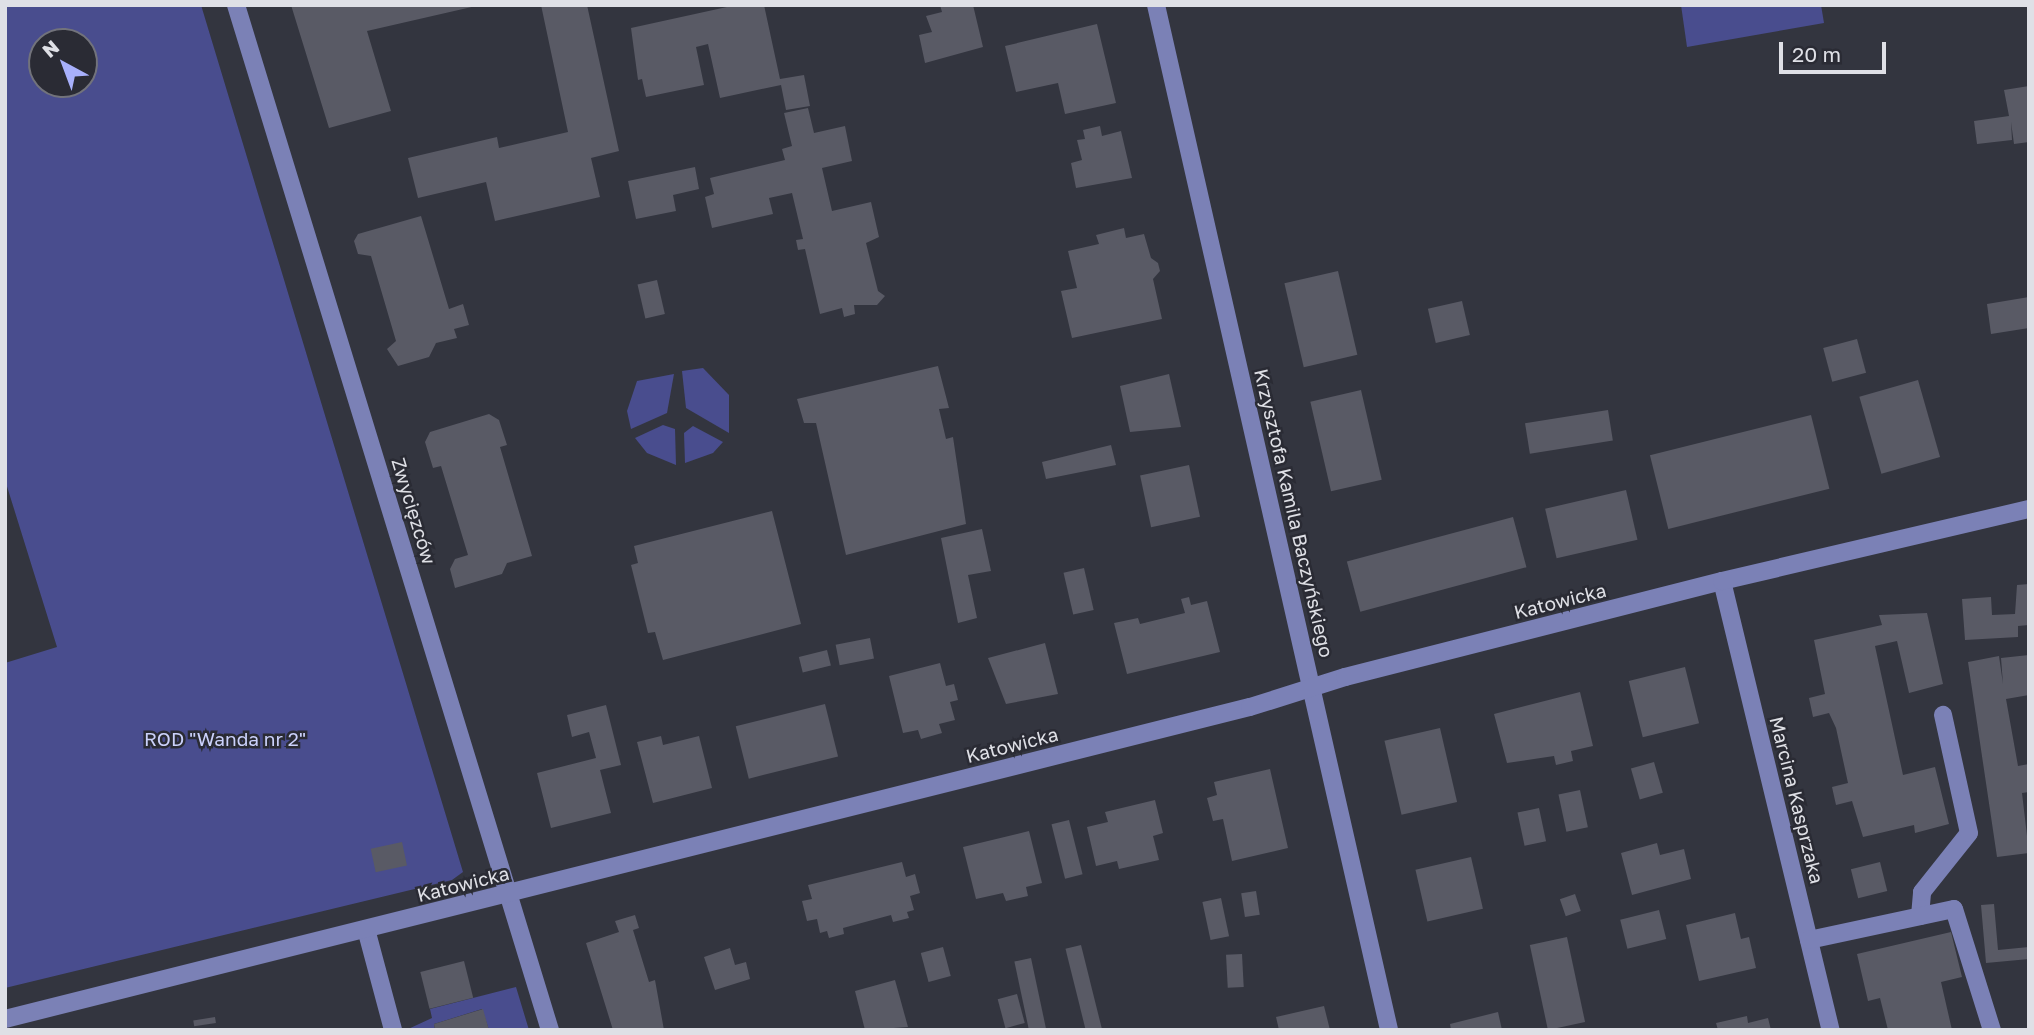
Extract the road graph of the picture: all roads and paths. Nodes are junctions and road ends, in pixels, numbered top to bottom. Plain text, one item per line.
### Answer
1 (236, 5) edge
2 (1156, 5) edge
3 (2029, 509) edge
4 (1722, 581) junction
5 (1313, 689) junction
6 (1943, 715) dead end
7 (508, 894) junction
8 (1920, 916) junction
9 (366, 929) junction
10 (1809, 940) junction
11 (5, 1019) edge
12 (393, 1030) edge
13 (550, 1030) edge
14 (1389, 1030) edge
15 (1831, 1030) edge
16 (1992, 1030) edge

1 - 7 street, Zwycięzców
2 - 5 street, Krzysztofa Kamila Baczyńskiego
3 - 4 street, Katowicka
4 - 5 street, Katowicka
4 - 10 street, Marcina Kasprzaka
5 - 7 street, Katowicka
5 - 14 street, Krzysztofa Kamila Baczyńskiego
6 - 8 street
7 - 9 street, Katowicka
7 - 13 street, Zwycięzców
8 - 10 street
8 - 16 street
9 - 11 street, Katowicka
9 - 12 street
10 - 15 street, Marcina Kasprzaka

